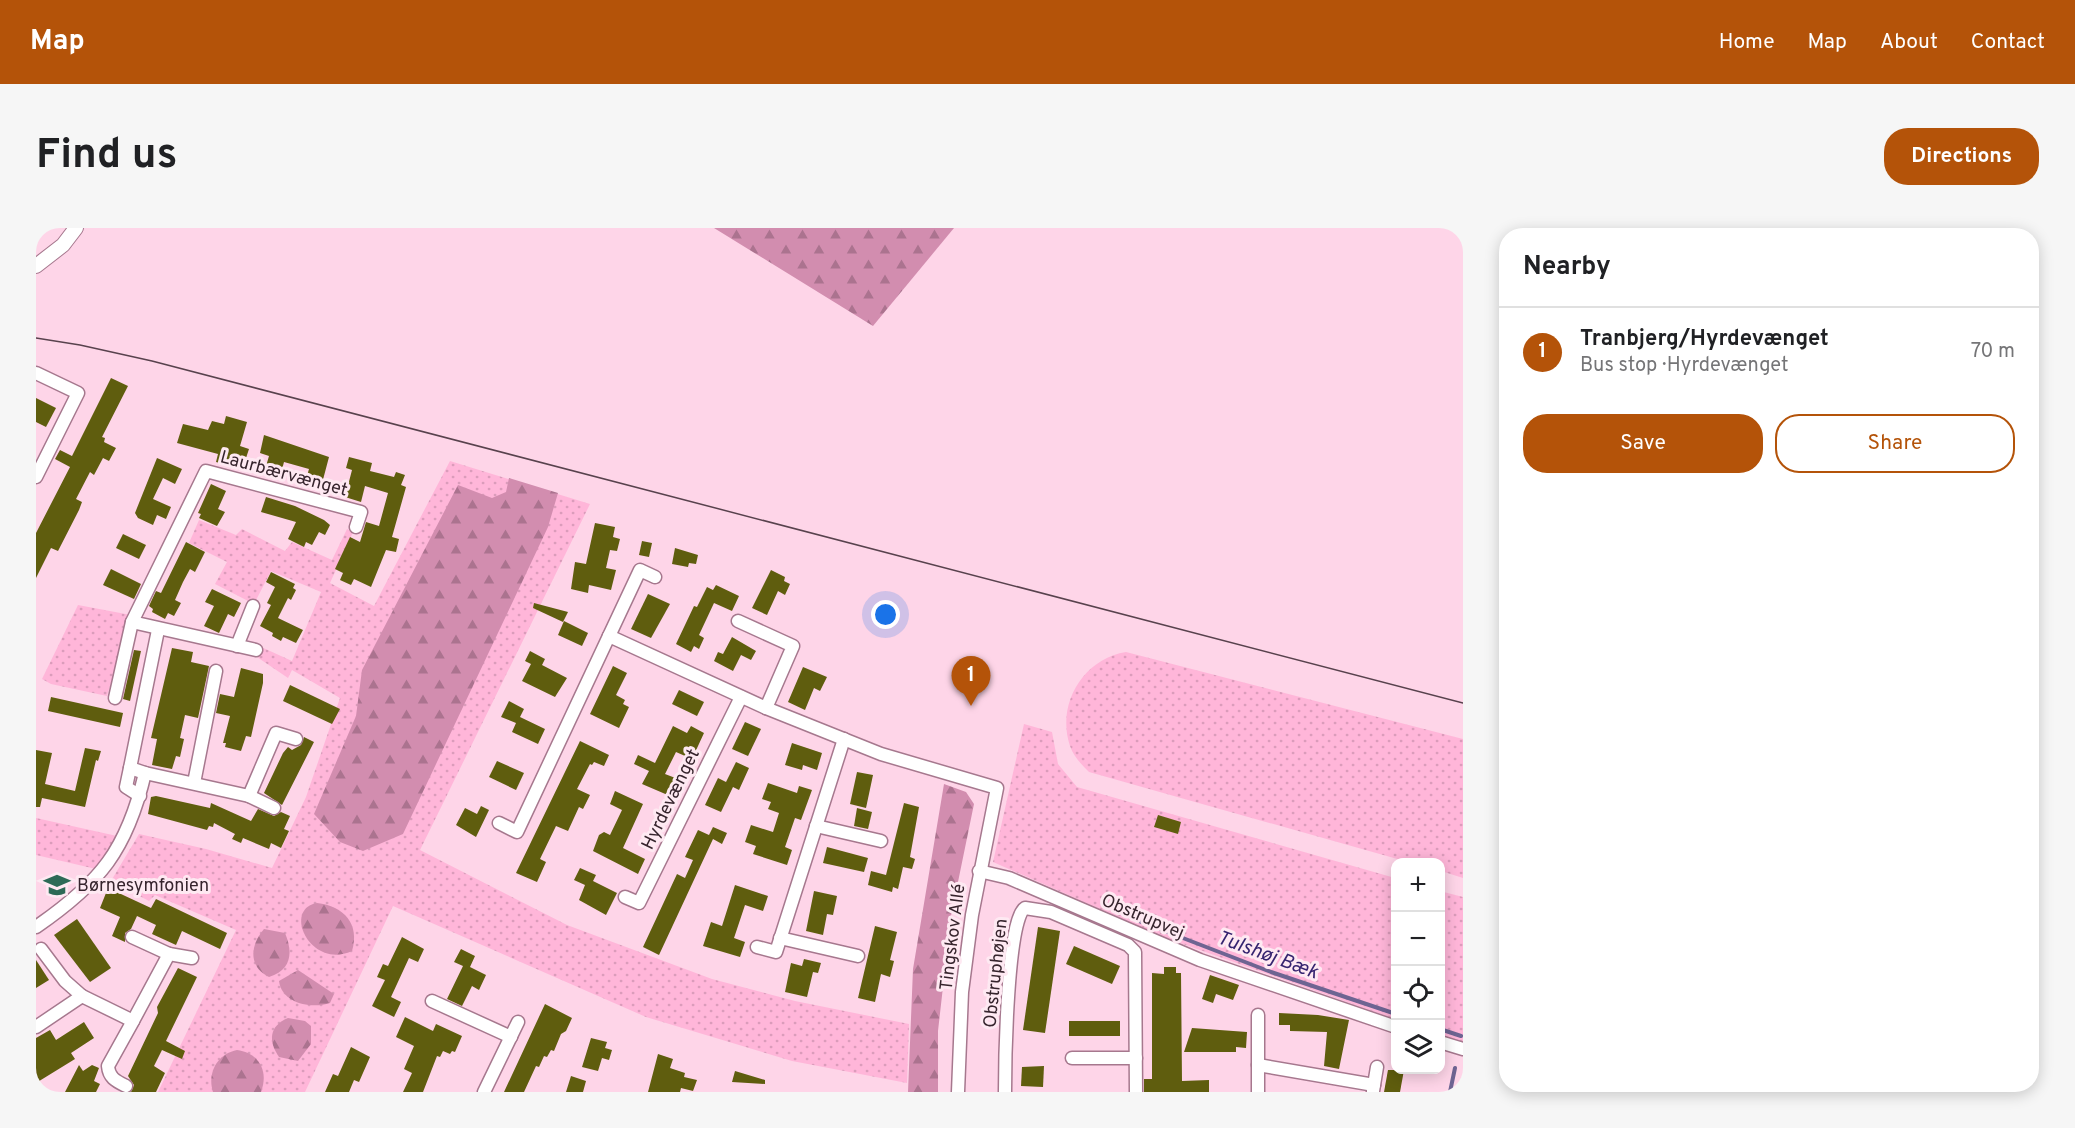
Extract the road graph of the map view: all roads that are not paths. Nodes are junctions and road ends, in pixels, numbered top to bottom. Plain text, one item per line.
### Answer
1 (76, 228) edge
2 (36, 266) edge
3 (36, 373) edge
4 (36, 477) edge
5 (356, 527) dead end
6 (654, 577) dead end
7 (254, 606) dead end
8 (738, 621) dead end
9 (132, 622) junction
10 (158, 630) junction
11 (609, 636) junction
12 (237, 646) junction
13 (256, 650) dead end
14 (216, 671) dead end
15 (115, 698) dead end
16 (741, 698) junction
17 (766, 708) junction
18 (296, 739) dead end
19 (844, 739) junction
20 (130, 768) junction
21 (145, 773) junction
22 (194, 783) junction
23 (140, 796) junction
24 (249, 796) junction
25 (274, 808) dead end
26 (498, 823) dead end
27 (816, 826) junction
28 (881, 841) dead end
29 (979, 871) junction
30 (625, 897) dead end
31 (36, 927) edge
32 (132, 937) dead end
33 (780, 938) junction
34 (38, 947) edge
35 (757, 947) dead end
36 (169, 954) junction
37 (858, 956) dead end
38 (192, 958) dead end
39 (82, 996) junction
40 (432, 1001) dead end
41 (1258, 1015) dead end
42 (133, 1021) junction
43 (518, 1022) dead end
44 (1391, 1026) edge
45 (36, 1027) edge
46 (510, 1037) junction
47 (1445, 1044) edge
48 (1463, 1049) edge
49 (1072, 1058) dead end
50 (1136, 1058) junction
51 (1258, 1065) junction
52 (1377, 1067) dead end
53 (126, 1086) dead end
54 (1373, 1089) edge
55 (484, 1092) edge
56 (958, 1092) edge
57 (1005, 1092) edge
58 (1136, 1092) edge
59 (1258, 1092) edge

1 - 2 street
3 - 4 street
5 - 9 street, Laurbærvænget
6 - 11 street
7 - 12 street
8 - 17 street
9 - 10 street
9 - 15 street, Laurbærvænget
10 - 12 street
10 - 20 street
11 - 16 street
11 - 26 street
12 - 13 street
14 - 22 street
16 - 17 street
16 - 30 street, Hyrdevænget
17 - 19 street
18 - 24 street
19 - 27 street
19 - 29 street, Tingskov Allé
20 - 21 street
20 - 23 street
21 - 22 street
21 - 23 street
22 - 24 street
23 - 31 street
24 - 25 street
27 - 28 street
27 - 33 street
29 - 44 street, Obstrupvej
29 - 56 street, Tingskov Allé
32 - 36 street
33 - 35 street
33 - 37 street
34 - 39 street
36 - 38 street
36 - 42 street
39 - 42 street
39 - 45 street
40 - 46 street
41 - 51 street
42 - 53 street
43 - 46 street
46 - 55 street
47 - 48 street
49 - 50 street
50 - 57 street, Obstruphøjen
50 - 58 street, Obstruphøjen
51 - 54 street
51 - 59 street
52 - 54 street

